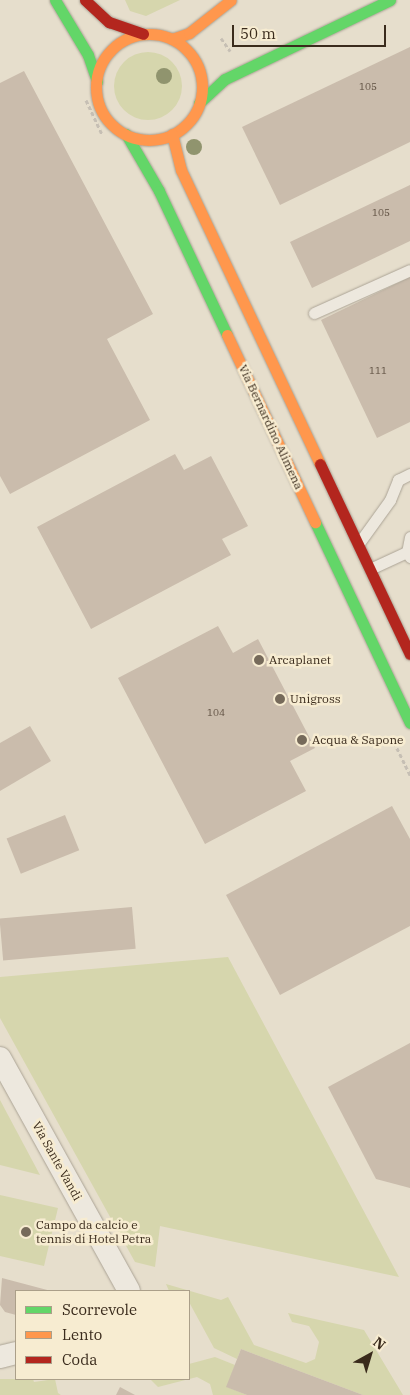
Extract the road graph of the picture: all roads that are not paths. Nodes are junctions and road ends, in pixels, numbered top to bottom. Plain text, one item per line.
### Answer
1 (55, 0) edge
2 (85, 0) edge
3 (231, 0) edge
4 (390, 0) edge
5 (143, 34) junction
6 (172, 39) junction
7 (97, 81) junction
8 (199, 103) junction
9 (126, 134) junction
10 (172, 134) junction
11 (410, 270) edge
12 (314, 313) dead end
13 (410, 474) edge
14 (410, 536) edge
15 (358, 544) junction
16 (408, 554) edge
17 (370, 568) junction
18 (410, 654) edge
19 (410, 723) edge
20 (0, 1058) edge
21 (128, 1290) edge
22 (15, 1353) edge
23 (0, 1357) edge

1 - 7 street
2 - 5 street
3 - 6 street
4 - 8 street
5 - 6 street
5 - 7 street
6 - 8 street
7 - 9 street
8 - 10 street
9 - 10 street
9 - 19 street, Via Bernardino Alimena
10 - 15 street
11 - 12 lane
13 - 15 lane
14 - 16 lane
15 - 17 street
16 - 17 lane
17 - 18 street
20 - 21 street, Via Sante Vandi
22 - 23 street

